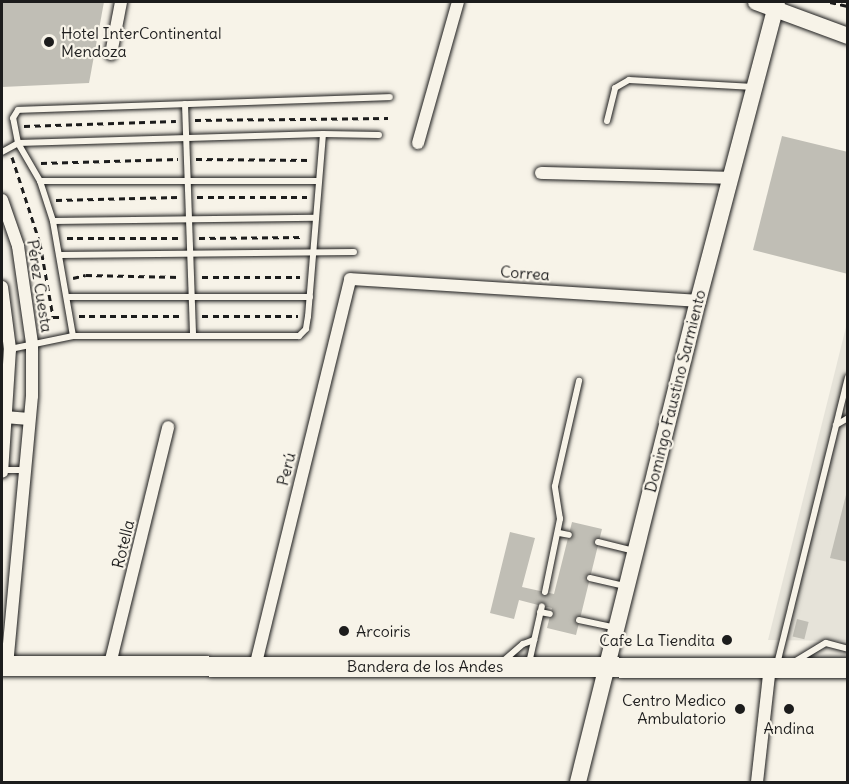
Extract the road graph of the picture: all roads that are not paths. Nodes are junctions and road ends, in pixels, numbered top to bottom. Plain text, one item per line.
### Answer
1 (121, 2) edge
2 (458, 2) edge
3 (756, 2) edge
4 (776, 5) edge
5 (848, 36) edge
6 (111, 54) dead end
7 (754, 87) junction
8 (390, 97) dead end
9 (184, 104) junction
10 (607, 121) dead end
11 (323, 134) junction
12 (379, 135) dead end
13 (186, 138) junction
14 (18, 143) junction
15 (418, 143) dead end
16 (5, 150) edge
17 (541, 173) dead end
18 (730, 178) junction
19 (40, 181) junction
20 (187, 181) junction
21 (319, 181) junction
22 (2, 200) edge
23 (6, 216) edge
24 (316, 218) junction
25 (189, 220) junction
26 (53, 221) junction
27 (313, 252) junction
28 (354, 252) dead end
29 (190, 253) junction
30 (60, 255) junction
31 (350, 279) joint
32 (2, 287) edge
33 (67, 297) junction
34 (191, 297) junction
35 (310, 297) junction
36 (698, 301) junction
37 (73, 336) junction
38 (193, 336) junction
39 (32, 343) junction
40 (10, 349) junction
41 (848, 378) edge
42 (579, 381) dead end
43 (5, 417) junction
44 (29, 418) junction
45 (848, 418) edge
46 (836, 425) junction
47 (168, 427) dead end
48 (848, 427) edge
49 (23, 470) junction
50 (2, 471) edge
51 (559, 533) junction
52 (569, 535) dead end
53 (598, 542) dead end
54 (636, 551) junction
55 (550, 568) junction
56 (560, 571) dead end
57 (590, 578) dead end
58 (627, 586) junction
59 (545, 592) dead end
60 (550, 614) dead end
61 (579, 620) dead end
62 (617, 628) junction
63 (534, 640) junction
64 (848, 649) edge
65 (4, 666) edge
66 (498, 666) junction
67 (528, 666) junction
68 (608, 666) junction
69 (255, 667) junction
70 (778, 667) junction
71 (109, 668) junction
72 (848, 669) edge
73 (578, 783) edge
74 (757, 783) edge

1 - 6 street
2 - 15 street
3 - 4 main road
4 - 5 main road
4 - 7 main road, Domingo Faustino Sarmiento
7 - 10 lane
7 - 18 main road, Domingo Faustino Sarmiento
8 - 9 lane
9 - 13 lane
9 - 14 lane
11 - 12 lane
11 - 13 lane
11 - 21 lane
13 - 14 lane
13 - 20 lane
14 - 16 lane
14 - 19 lane
17 - 18 street
18 - 36 main road, Domingo Faustino Sarmiento
19 - 20 lane
19 - 26 lane
20 - 21 lane
20 - 25 lane
21 - 24 lane
22 - 23 street, Pérez Cuesta
23 - 39 street, Pérez Cuesta
24 - 25 lane
24 - 27 lane
25 - 26 lane
25 - 29 lane
26 - 30 lane
27 - 28 lane
27 - 29 lane
27 - 35 lane
29 - 30 lane
29 - 34 lane
30 - 33 lane
31 - 36 street, Correa
31 - 69 street, Perú
32 - 40 street
33 - 34 lane
33 - 37 lane
34 - 35 lane
34 - 38 lane
35 - 38 lane
36 - 54 main road, Domingo Faustino Sarmiento
37 - 38 lane
37 - 39 lane
39 - 40 lane
39 - 44 street, Pérez Cuesta
40 - 43 street
41 - 46 lane
42 - 51 lane
43 - 44 street
43 - 50 street
44 - 49 street, Pérez Cuesta
45 - 46 lane
46 - 48 lane
46 - 70 lane
47 - 71 street, Rotella
49 - 50 lane
49 - 65 street, Pérez Cuesta
51 - 52 lane
51 - 55 lane
53 - 54 lane
54 - 58 main road, Domingo Faustino Sarmiento
55 - 56 lane
55 - 59 lane
57 - 58 lane
58 - 62 main road, Domingo Faustino Sarmiento
60 - 63 lane
61 - 62 lane
62 - 68 main road, Domingo Faustino Sarmiento
63 - 66 lane
63 - 67 lane
64 - 70 lane
65 - 71 main road, Bandera de los Andes
66 - 67 main road, Bandera de los Andes
66 - 69 main road, Bandera de los Andes
67 - 68 main road, Bandera de los Andes
68 - 70 main road, Bandera de los Andes
68 - 73 main road, Domingo Faustino Sarmiento
69 - 71 main road, Bandera de los Andes
70 - 72 main road, Bandera de los Andes
70 - 74 street

